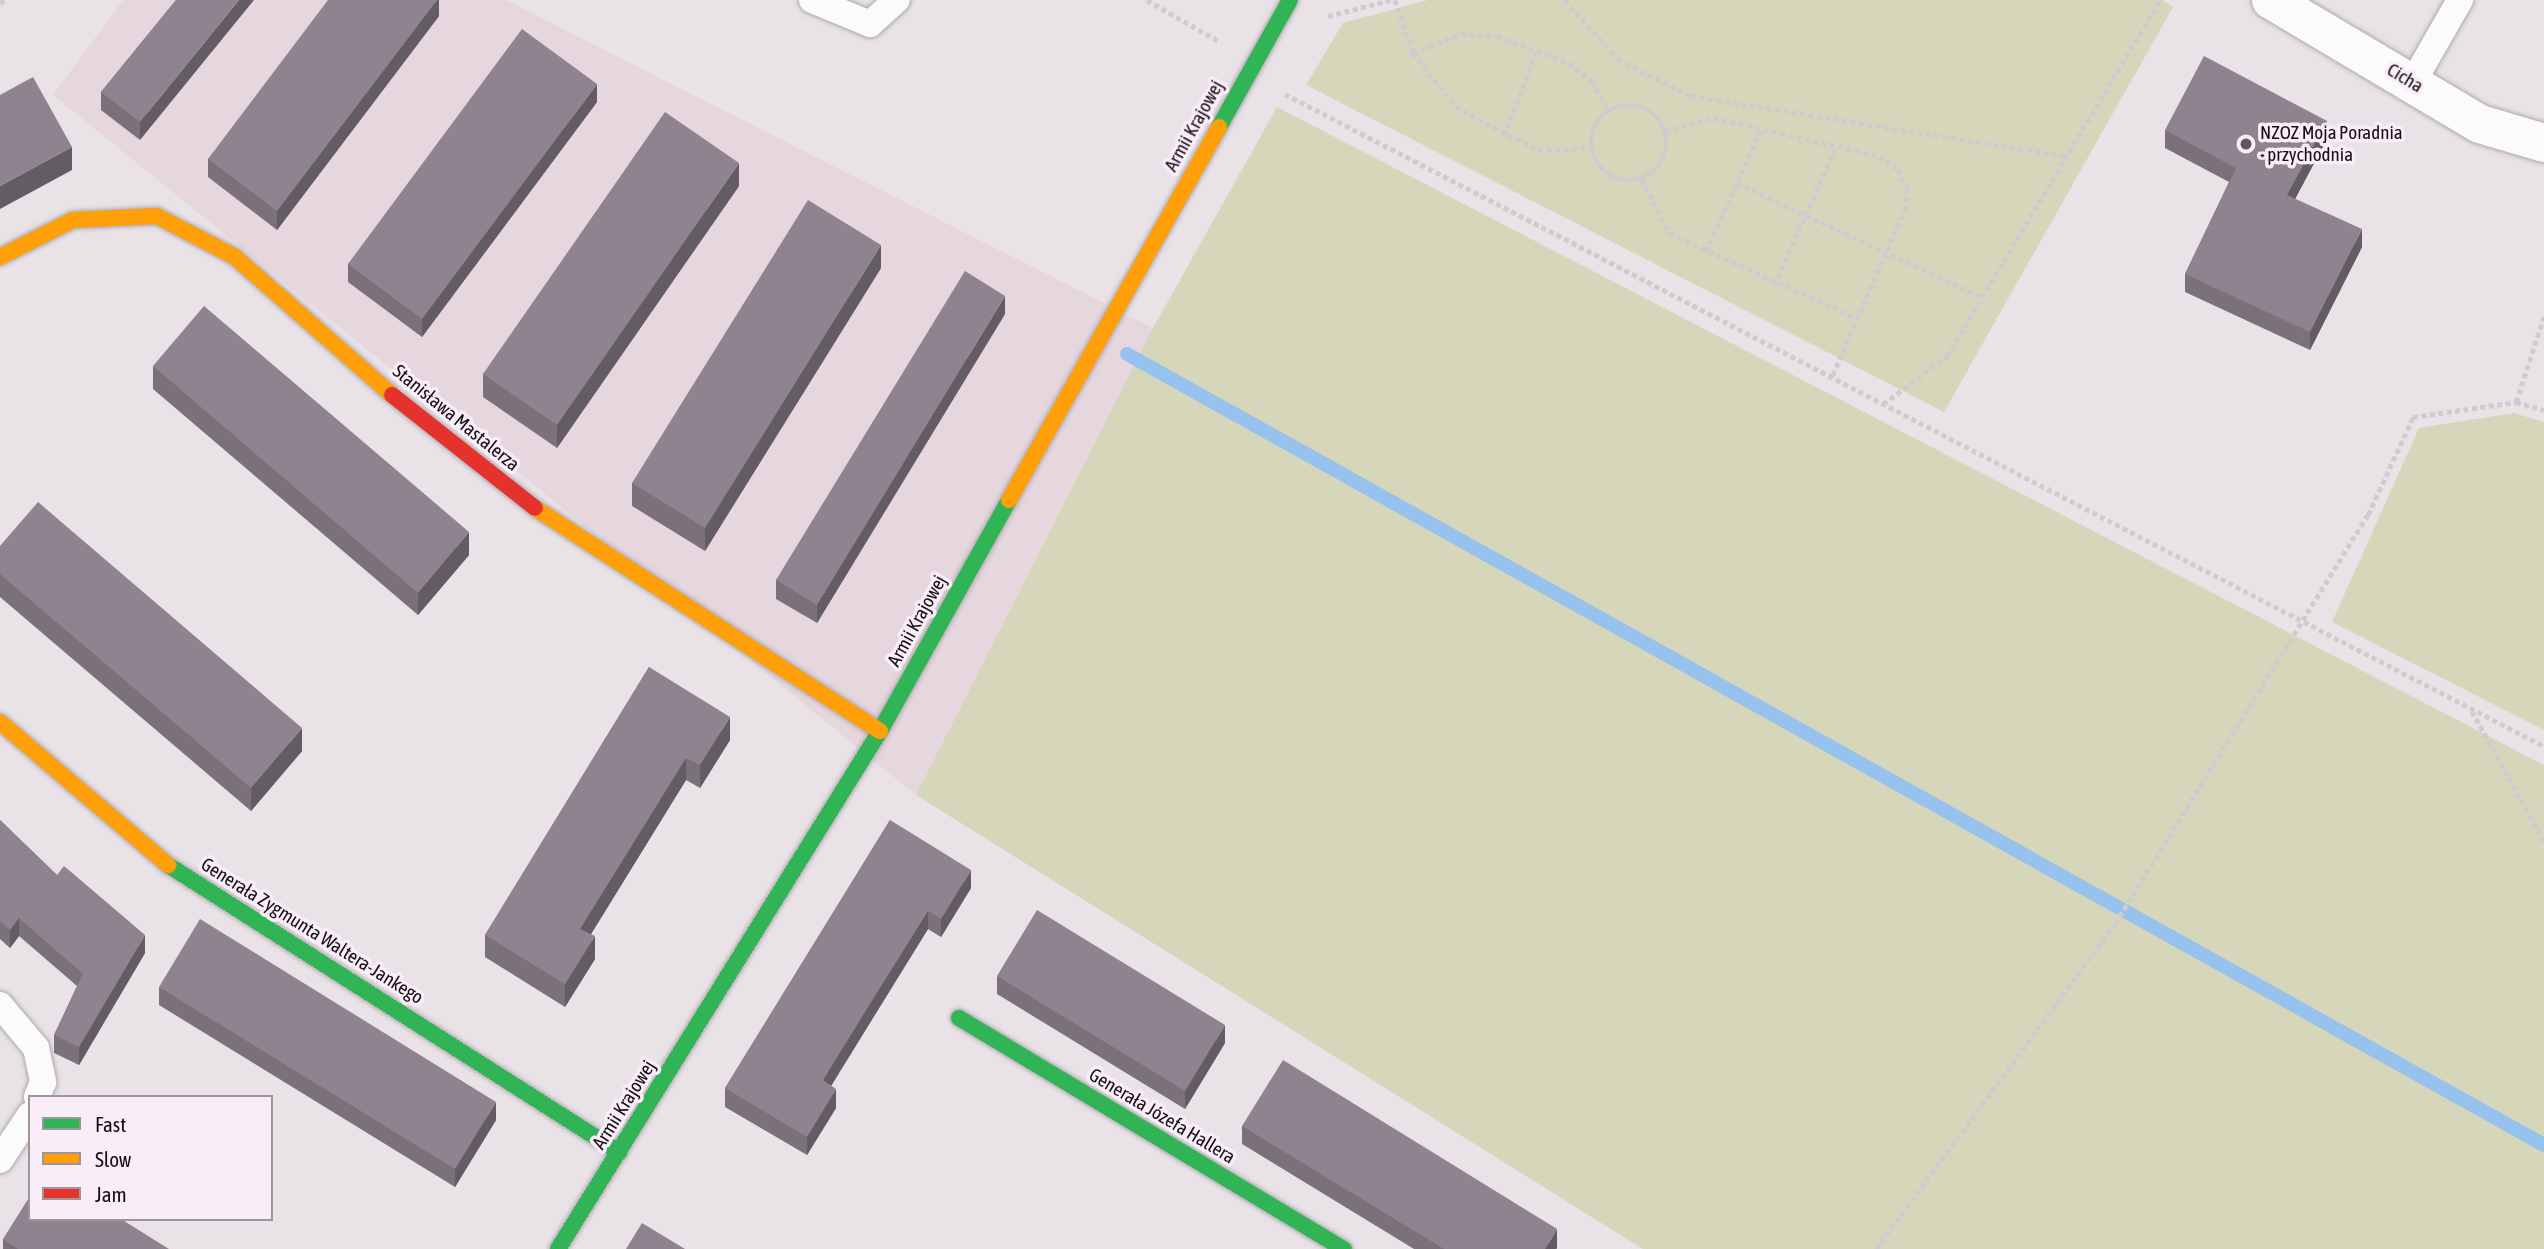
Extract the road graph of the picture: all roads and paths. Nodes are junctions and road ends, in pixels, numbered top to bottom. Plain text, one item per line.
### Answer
1 (812, 0) edge
2 (897, 0) edge
3 (1147, 0) edge
4 (1290, 0) edge
5 (1395, 0) edge
6 (1565, 0) edge
7 (2160, 0) edge
8 (2271, 0) edge
9 (2460, 0) edge
10 (1225, 45) dead end
11 (1536, 50) junction
12 (1413, 53) junction
13 (1248, 74) junction
14 (2413, 82) junction
15 (1609, 111) junction
16 (1761, 129) junction
17 (1665, 131) junction
18 (1504, 136) junction
19 (2544, 143) edge
20 (1836, 147) junction
21 (1591, 148) junction
22 (2066, 156) junction
23 (1642, 179) junction
24 (1737, 183) junction
25 (1806, 214) junction
26 (1706, 251) junction
27 (1888, 253) junction
28 (0, 257) edge
29 (1774, 285) junction
30 (1982, 297) junction
31 (2544, 316) edge
32 (1859, 319) junction
33 (1832, 378) junction
34 (2516, 401) junction
35 (1882, 404) junction
36 (2544, 410) edge
37 (2302, 622) junction
38 (2471, 710) junction
39 (0, 722) edge
40 (880, 731) junction
41 (2544, 746) edge
42 (2544, 841) edge
43 (0, 1005) edge
44 (959, 1018) dead end
45 (38, 1095) edge
46 (28, 1118) edge
47 (619, 1152) junction
48 (0, 1160) edge
49 (558, 1249) edge
50 (1344, 1249) edge
51 (1876, 1249) edge

1 - 2 lane
3 - 10 path
4 - 13 street, Armii Krajowej
5 - 12 path
6 - 22 path
7 - 22 path
8 - 14 street, Cicha
9 - 14 lane
11 - 12 path
11 - 15 path
11 - 18 path
12 - 18 path
13 - 33 path
13 - 40 street, Armii Krajowej
14 - 19 street, Cicha
15 - 17 path
15 - 21 path
16 - 17 path
16 - 20 path
16 - 24 path
17 - 23 path
18 - 21 path
20 - 25 path
20 - 27 path
21 - 23 path
22 - 30 path
23 - 26 path
24 - 25 path
24 - 26 path
25 - 27 path
25 - 29 path
26 - 29 path
27 - 30 path
27 - 32 path
28 - 40 street, Stanisława Mastalerza
29 - 32 path
30 - 35 path
31 - 34 path
32 - 33 path
33 - 35 path
34 - 36 path
34 - 37 path
35 - 37 path
37 - 38 path
37 - 51 path
38 - 41 path
38 - 42 path
39 - 47 street, Generała Zygmunta Waltera-Jankego
40 - 47 street, Armii Krajowej
43 - 45 lane
44 - 50 street, Generała Józefa Hallera
46 - 48 lane
47 - 49 street, Armii Krajowej

